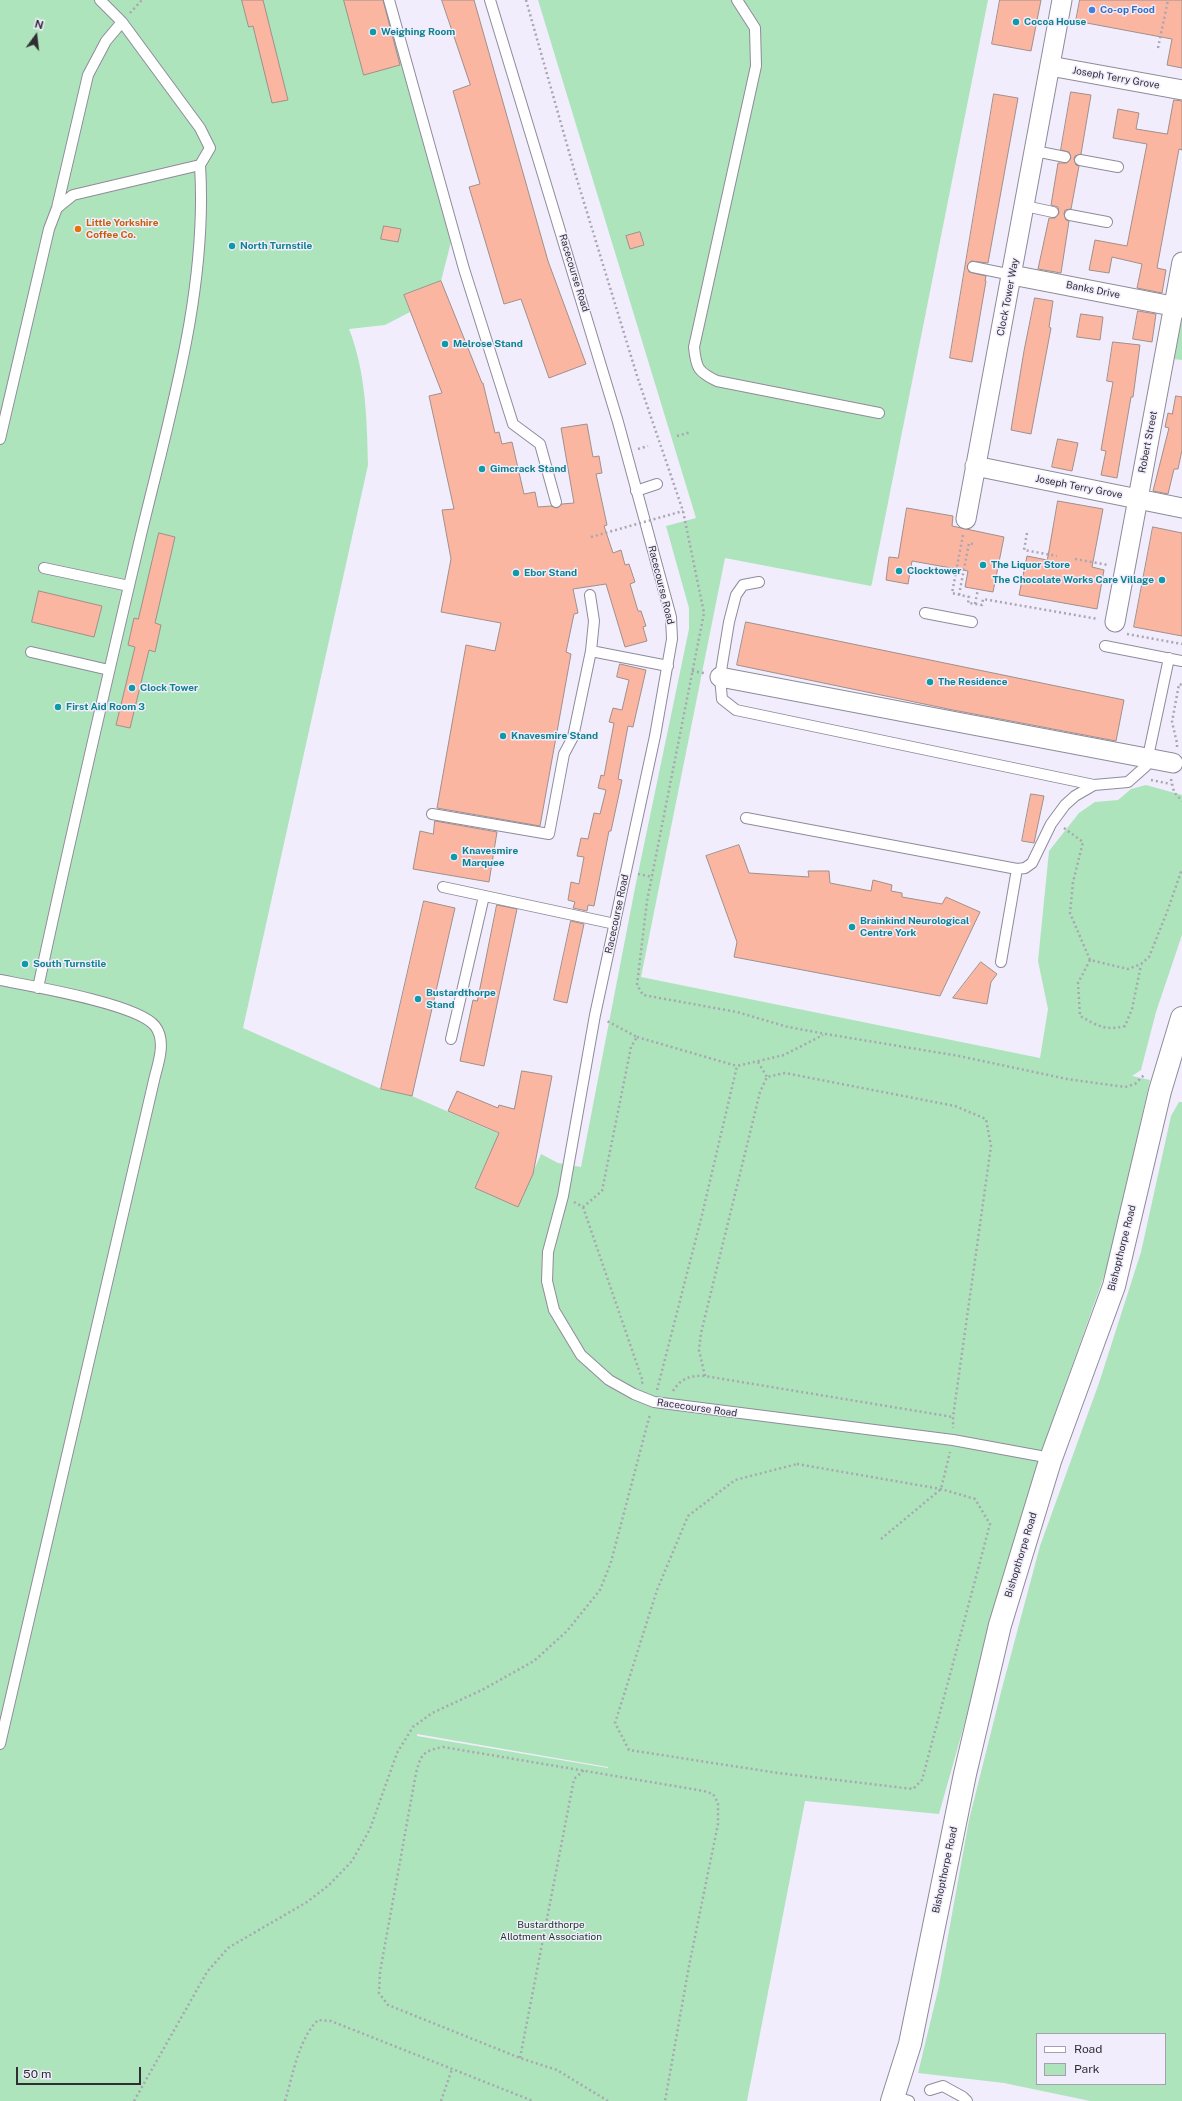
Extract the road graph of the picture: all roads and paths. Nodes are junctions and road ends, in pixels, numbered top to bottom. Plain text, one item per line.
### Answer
1 (100, 0) edge
2 (389, 0) edge
3 (490, 0) edge
4 (526, 0) edge
5 (737, 0) edge
6 (1062, 0) edge
7 (1168, 0) edge
8 (122, 22) junction
9 (1158, 48) dead end
10 (1050, 66) junction
11 (1182, 90) edge
12 (1035, 151) junction
13 (1065, 157) dead end
14 (1080, 160) dead end
15 (200, 165) junction
16 (1118, 167) dead end
17 (1025, 206) junction
18 (56, 208) junction
19 (1053, 212) dead end
20 (1070, 215) dead end
21 (1106, 222) dead end
22 (1182, 262) edge
23 (974, 267) dead end
24 (1012, 275) junction
25 (1178, 307) edge
26 (879, 413) dead end
27 (691, 432) dead end
28 (677, 436) dead end
29 (0, 439) edge
30 (976, 466) junction
31 (657, 484) dead end
32 (636, 491) junction
33 (1138, 499) junction
34 (556, 502) dead end
35 (1182, 508) edge
36 (683, 511) junction
37 (966, 519) joint
38 (1027, 533) dead end
39 (591, 537) dead end
40 (973, 544) dead end
41 (1057, 556) dead end
42 (1075, 559) dead end
43 (44, 568) dead end
44 (1124, 568) junction
45 (758, 582) dead end
46 (129, 586) junction
47 (978, 590) dead end
48 (590, 595) dead end
49 (959, 595) junction
50 (975, 604) junction
51 (925, 613) dead end
52 (972, 622) dead end
53 (1115, 622) junction
54 (1182, 644) edge
55 (1105, 646) dead end
56 (591, 651) junction
57 (31, 652) dead end
58 (1169, 658) junction
59 (1182, 660) edge
60 (668, 666) junction
61 (109, 670) junction
62 (692, 671) junction
63 (711, 675) junction
64 (1182, 684) edge
65 (1148, 759) junction
66 (1173, 763) junction
67 (1135, 776) junction
68 (1172, 784) junction
69 (1094, 785) junction
70 (1182, 801) edge
71 (432, 814) dead end
72 (746, 818) dead end
73 (1054, 820) junction
74 (1017, 869) junction
75 (1182, 869) edge
76 (444, 887) dead end
77 (484, 896) junction
78 (615, 924) junction
79 (1090, 960) junction
80 (1001, 962) dead end
81 (1141, 964) junction
82 (0, 980) edge
83 (38, 988) junction
84 (595, 1014) junction
85 (1182, 1018) edge
86 (826, 1034) junction
87 (637, 1037) junction
88 (451, 1039) dead end
89 (1168, 1061) junction
90 (758, 1062) junction
91 (737, 1066) junction
92 (766, 1077) junction
93 (563, 1196) junction
94 (583, 1207) junction
95 (705, 1376) junction
96 (634, 1394) junction
97 (654, 1402) junction
98 (670, 1404) junction
99 (953, 1417) junction
100 (953, 1440) junction
101 (1050, 1461) junction
102 (941, 1489) junction
103 (881, 1539) dead end
104 (0, 1744) edge
105 (584, 1770) junction
106 (520, 2058) junction
107 (452, 2069) junction
108 (930, 2090) dead end
109 (898, 2099) edge
110 (134, 2101) edge
111 (285, 2101) edge
112 (441, 2101) edge
113 (534, 2101) edge
114 (608, 2101) edge
115 (665, 2101) edge
116 (967, 2101) edge

1 - 8 lane
2 - 34 lane
3 - 32 lane, Racecourse Road
4 - 36 path
5 - 26 lane
6 - 10 street, Clock Tower Way
7 - 9 path
8 - 15 lane
8 - 18 lane
10 - 11 street, Joseph Terry Grove
10 - 12 street, Clock Tower Way
12 - 13 lane
12 - 17 street, Clock Tower Way
14 - 16 lane
15 - 18 lane
15 - 46 lane
17 - 19 lane
17 - 24 street, Clock Tower Way
18 - 29 lane
20 - 21 lane
22 - 25 street, Robert Street
23 - 24 lane
24 - 25 street, Banks Drive
24 - 30 street, Clock Tower Way
25 - 33 street, Robert Street
27 - 28 path
30 - 33 street, Joseph Terry Grove
30 - 37 street, Clock Tower Way
31 - 32 lane
32 - 60 lane, Racecourse Road
33 - 35 street, Joseph Terry Grove
33 - 44 street, Robert Street
36 - 39 path, bridge
36 - 62 path
37 - 49 path
38 - 41 path
40 - 49 path
42 - 44 path
43 - 46 lane
44 - 53 street, Robert Street
45 - 63 lane
46 - 61 lane
47 - 50 path
48 - 56 lane
49 - 50 path
50 - 53 path
51 - 52 lane
53 - 54 path
55 - 58 lane
56 - 60 lane
56 - 71 lane
57 - 61 lane
58 - 59 lane
58 - 65 lane
60 - 78 lane, Racecourse Road
61 - 83 lane
62 - 63 path
62 - 86 path
63 - 65 street
63 - 69 lane
64 - 66 path
65 - 66 street
65 - 67 lane
66 - 68 path
67 - 68 path
67 - 69 lane
68 - 70 path
69 - 73 lane
72 - 74 lane
73 - 74 lane
73 - 79 path
74 - 80 lane
75 - 81 path
76 - 77 lane
77 - 78 lane
77 - 88 lane
78 - 84 lane, Racecourse Road
79 - 81 path
79 - 81 path
82 - 83 lane
83 - 104 lane
84 - 87 path
84 - 93 lane, Racecourse Road
85 - 89 street, Bishopthorpe Road
86 - 89 path
86 - 90 path
87 - 91 path
87 - 94 path
89 - 101 street, Bishopthorpe Road
90 - 91 path
90 - 92 path
91 - 97 path
92 - 95 path
92 - 99 path
93 - 94 path
93 - 96 lane, Racecourse Road
94 - 96 path
95 - 98 path
95 - 99 path
96 - 97 lane, Racecourse Road
97 - 98 lane, Racecourse Road
97 - 110 path
98 - 100 lane, Racecourse Road
99 - 100 path
100 - 101 lane, Racecourse Road
100 - 102 path
101 - 109 street, Bishopthorpe Road
102 - 102 path
102 - 103 path
105 - 106 path
105 - 106 path
105 - 115 path
106 - 114 path
107 - 111 path
107 - 112 path
107 - 113 path
108 - 116 lane

